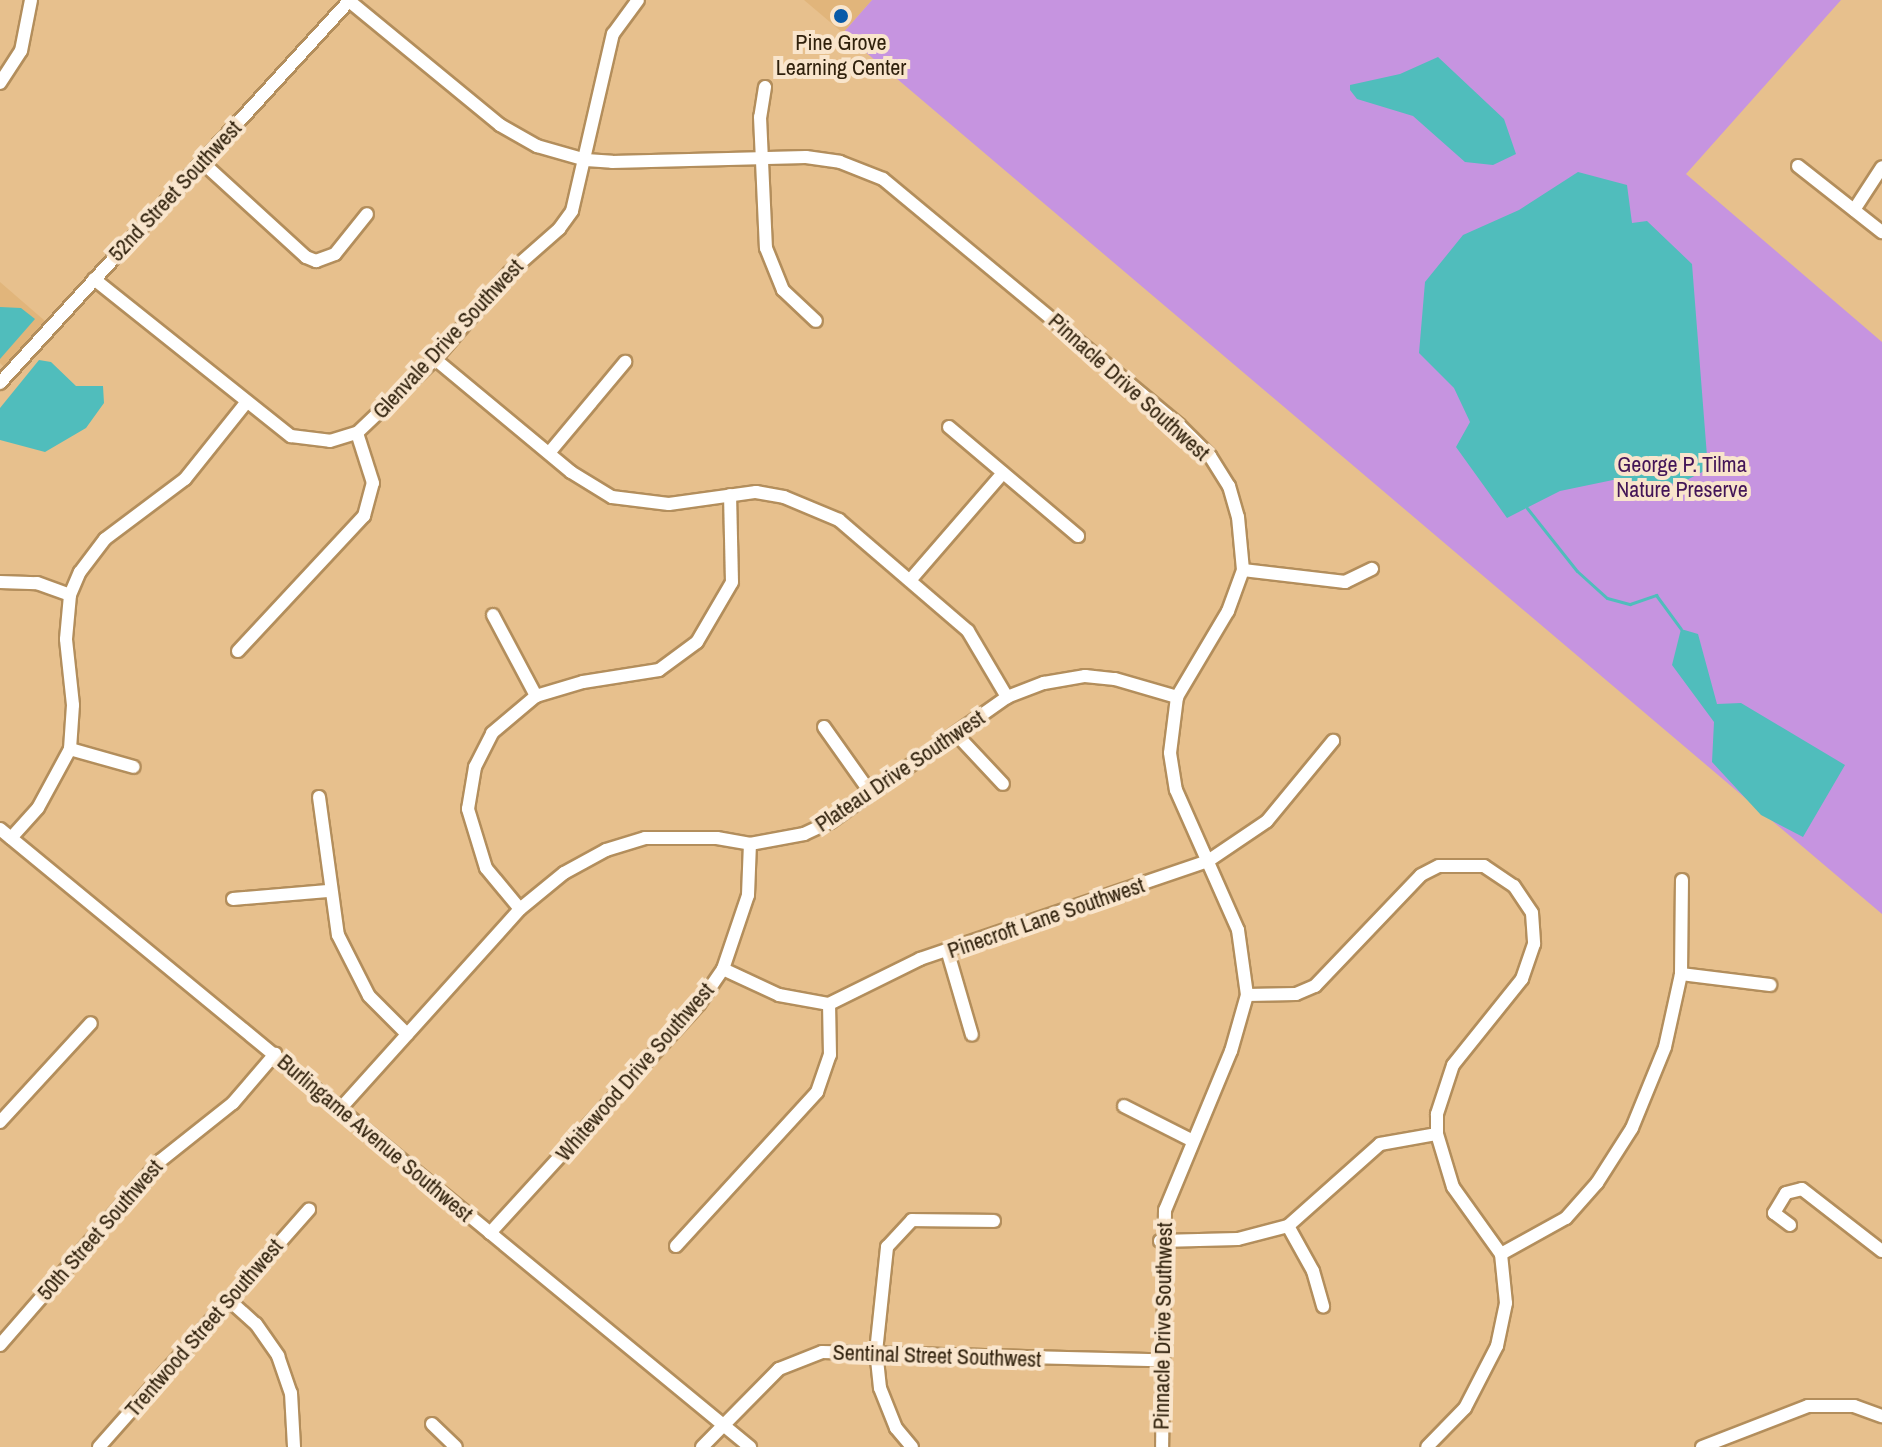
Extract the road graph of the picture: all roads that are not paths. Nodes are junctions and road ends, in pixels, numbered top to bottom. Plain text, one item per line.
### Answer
1 (31, 0) edge
2 (349, 0) edge
3 (638, 0) edge
4 (0, 83) edge
5 (765, 87) dead end
6 (586, 160) junction
7 (761, 161) junction
8 (202, 162) junction
9 (1798, 166) dead end
10 (1882, 167) edge
11 (1854, 210) junction
12 (367, 214) dead end
13 (1882, 232) edge
14 (94, 279) junction
15 (816, 321) dead end
16 (435, 359) junction
17 (625, 362) dead end
18 (0, 383) edge
19 (245, 404) junction
20 (949, 427) dead end
21 (357, 433) junction
22 (549, 453) junction
23 (1003, 473) junction
24 (730, 495) junction
25 (1078, 536) dead end
26 (1372, 569) dead end
27 (1243, 570) junction
28 (912, 578) junction
29 (0, 582) edge
30 (70, 595) junction
31 (493, 615) dead end
32 (238, 651) dead end
33 (536, 696) junction
34 (1007, 697) junction
35 (1177, 697) junction
36 (824, 727) dead end
37 (957, 735) junction
38 (1333, 741) dead end
39 (70, 749) junction
40 (134, 767) dead end
41 (1003, 784) dead end
42 (870, 792) junction
43 (319, 797) dead end
44 (0, 829) edge
45 (11, 838) junction
46 (750, 844) junction
47 (1208, 861) junction
48 (1682, 880) dead end
49 (328, 891) junction
50 (233, 899) dead end
51 (520, 909) junction
52 (948, 953) junction
53 (723, 969) junction
54 (1681, 974) junction
55 (1770, 985) dead end
56 (1247, 995) junction
57 (829, 1004) junction
58 (91, 1023) dead end
59 (407, 1034) junction
60 (972, 1035) dead end
61 (275, 1054) junction
62 (1124, 1106) dead end
63 (340, 1109) junction
64 (0, 1122) edge
65 (1437, 1134) junction
66 (1191, 1140) junction
67 (309, 1210) dead end
68 (994, 1221) dead end
69 (1790, 1225) dead end
70 (1288, 1226) junction
71 (490, 1233) junction
72 (1160, 1241) junction
73 (676, 1246) dead end
74 (1882, 1251) edge
75 (1501, 1254) junction
76 (229, 1300) junction
77 (1323, 1307) dead end
78 (0, 1345) edge
79 (876, 1352) junction
80 (1159, 1360) junction
81 (1882, 1416) edge
82 (432, 1424) dead end
83 (723, 1424) junction
84 (99, 1447) edge
85 (294, 1447) edge
86 (456, 1447) edge
87 (702, 1447) edge
88 (750, 1447) edge
89 (912, 1447) edge
90 (1162, 1447) edge
91 (1427, 1447) edge
92 (1702, 1447) edge

1 - 4 street
2 - 6 street, Pinnacle Drive Southwest
2 - 8 street, 52nd Street Southwest
3 - 6 street, Glenvale Drive Southwest
5 - 7 street
6 - 7 street, Pinnacle Drive Southwest
6 - 16 street, Glenvale Drive Southwest
7 - 15 street
7 - 27 street, Pinnacle Drive Southwest
8 - 12 street
8 - 14 street, 52nd Street Southwest
9 - 11 street
10 - 11 street
11 - 13 street
14 - 18 street, 52nd Street Southwest
14 - 19 street, Glenvale Drive Southwest
16 - 21 street, Glenvale Drive Southwest
16 - 22 street
17 - 22 street
19 - 21 street, Glenvale Drive Southwest
19 - 30 street
20 - 23 street
21 - 32 street
22 - 24 street
23 - 25 street
23 - 28 street
24 - 28 street
24 - 33 street
26 - 27 street
27 - 35 street, Pinnacle Drive Southwest
28 - 34 street
29 - 30 street
30 - 39 street
31 - 33 street
33 - 51 street
34 - 35 street, Plateau Drive Southwest
34 - 37 street, Plateau Drive Southwest
35 - 47 street, Pinnacle Drive Southwest
36 - 42 street
37 - 41 street
37 - 42 street, Plateau Drive Southwest
38 - 47 street, Pinecroft Lane Southwest
39 - 40 street
39 - 45 street
42 - 46 street, Plateau Drive Southwest
43 - 49 street
44 - 45 street, Burlingame Avenue Southwest
45 - 61 street, Burlingame Avenue Southwest
46 - 51 street, Plateau Drive Southwest
46 - 53 street, Whitewood Drive Southwest
47 - 52 street, Pinecroft Lane Southwest
47 - 56 street, Pinnacle Drive Southwest
48 - 54 street
49 - 50 street
49 - 59 street
51 - 59 street, Plateau Drive Southwest
52 - 57 street, Pinecroft Lane Southwest
52 - 60 street
53 - 57 street
53 - 71 street, Whitewood Drive Southwest
54 - 55 street
54 - 75 street
56 - 65 street
56 - 66 street, Pinnacle Drive Southwest
57 - 73 street
58 - 64 street
59 - 63 street, Plateau Drive Southwest
61 - 63 street, Burlingame Avenue Southwest
61 - 78 street, 50th Street Southwest
62 - 66 street
63 - 71 street, Burlingame Avenue Southwest
65 - 70 street
65 - 75 street
66 - 72 street, Pinnacle Drive Southwest
67 - 76 street, Trentwood Street Southwest
68 - 79 street
69 - 74 street
70 - 72 street
70 - 77 street
71 - 83 street, Burlingame Avenue Southwest
72 - 80 street, Pinnacle Drive Southwest
75 - 91 street
76 - 84 street, Trentwood Street Southwest
76 - 85 street
79 - 80 street, Sentinal Street Southwest
79 - 83 street, Sentinal Street Southwest
79 - 89 street
80 - 90 street, Pinnacle Drive Southwest
81 - 92 street
82 - 86 street
83 - 87 street, Sentinal Street Southwest
83 - 88 street, Burlingame Avenue Southwest

